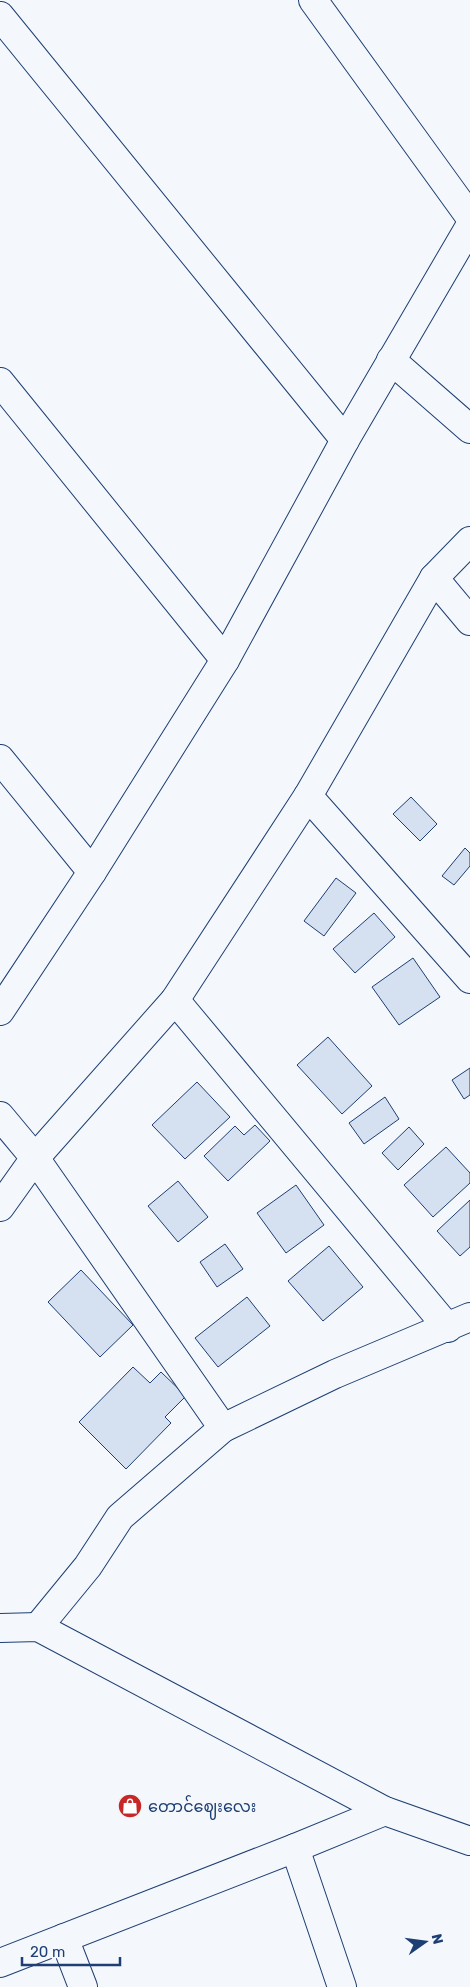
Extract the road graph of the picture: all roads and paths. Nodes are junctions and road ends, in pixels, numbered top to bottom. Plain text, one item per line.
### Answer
1 (313, 0) edge
2 (0, 16) edge
3 (470, 217) edge
4 (470, 226) edge
5 (391, 360) junction
6 (0, 382) edge
7 (470, 429) edge
8 (345, 440) junction
9 (470, 541) edge
10 (434, 578) junction
11 (470, 621) edge
12 (225, 660) junction
13 (0, 759) edge
14 (308, 796) junction
15 (92, 872) junction
16 (470, 979) edge
17 (175, 1000) junction
18 (0, 1011) edge
19 (0, 1116) edge
20 (35, 1158) junction
21 (0, 1207) edge
22 (459, 1323) edge
23 (222, 1428) junction
24 (38, 1627) junction
25 (0, 1628) edge
26 (386, 1811) junction
27 (470, 1841) edge
28 (295, 1848) junction
29 (64, 1938) junction
30 (0, 1963) edge
31 (83, 1987) edge
32 (342, 1987) edge

1 - 3 street
2 - 8 street
4 - 5 street
5 - 7 street
5 - 8 street
6 - 12 street
8 - 12 street
9 - 10 street
10 - 11 street
10 - 14 street
12 - 15 street
13 - 15 street
14 - 16 street
14 - 17 street
15 - 18 street
17 - 20 street
17 - 22 street
19 - 20 street
20 - 21 street
20 - 23 street
22 - 23 street
23 - 24 street
24 - 25 street
24 - 26 street
26 - 27 street
26 - 28 street
28 - 29 street
28 - 32 street
29 - 30 street
29 - 31 street

